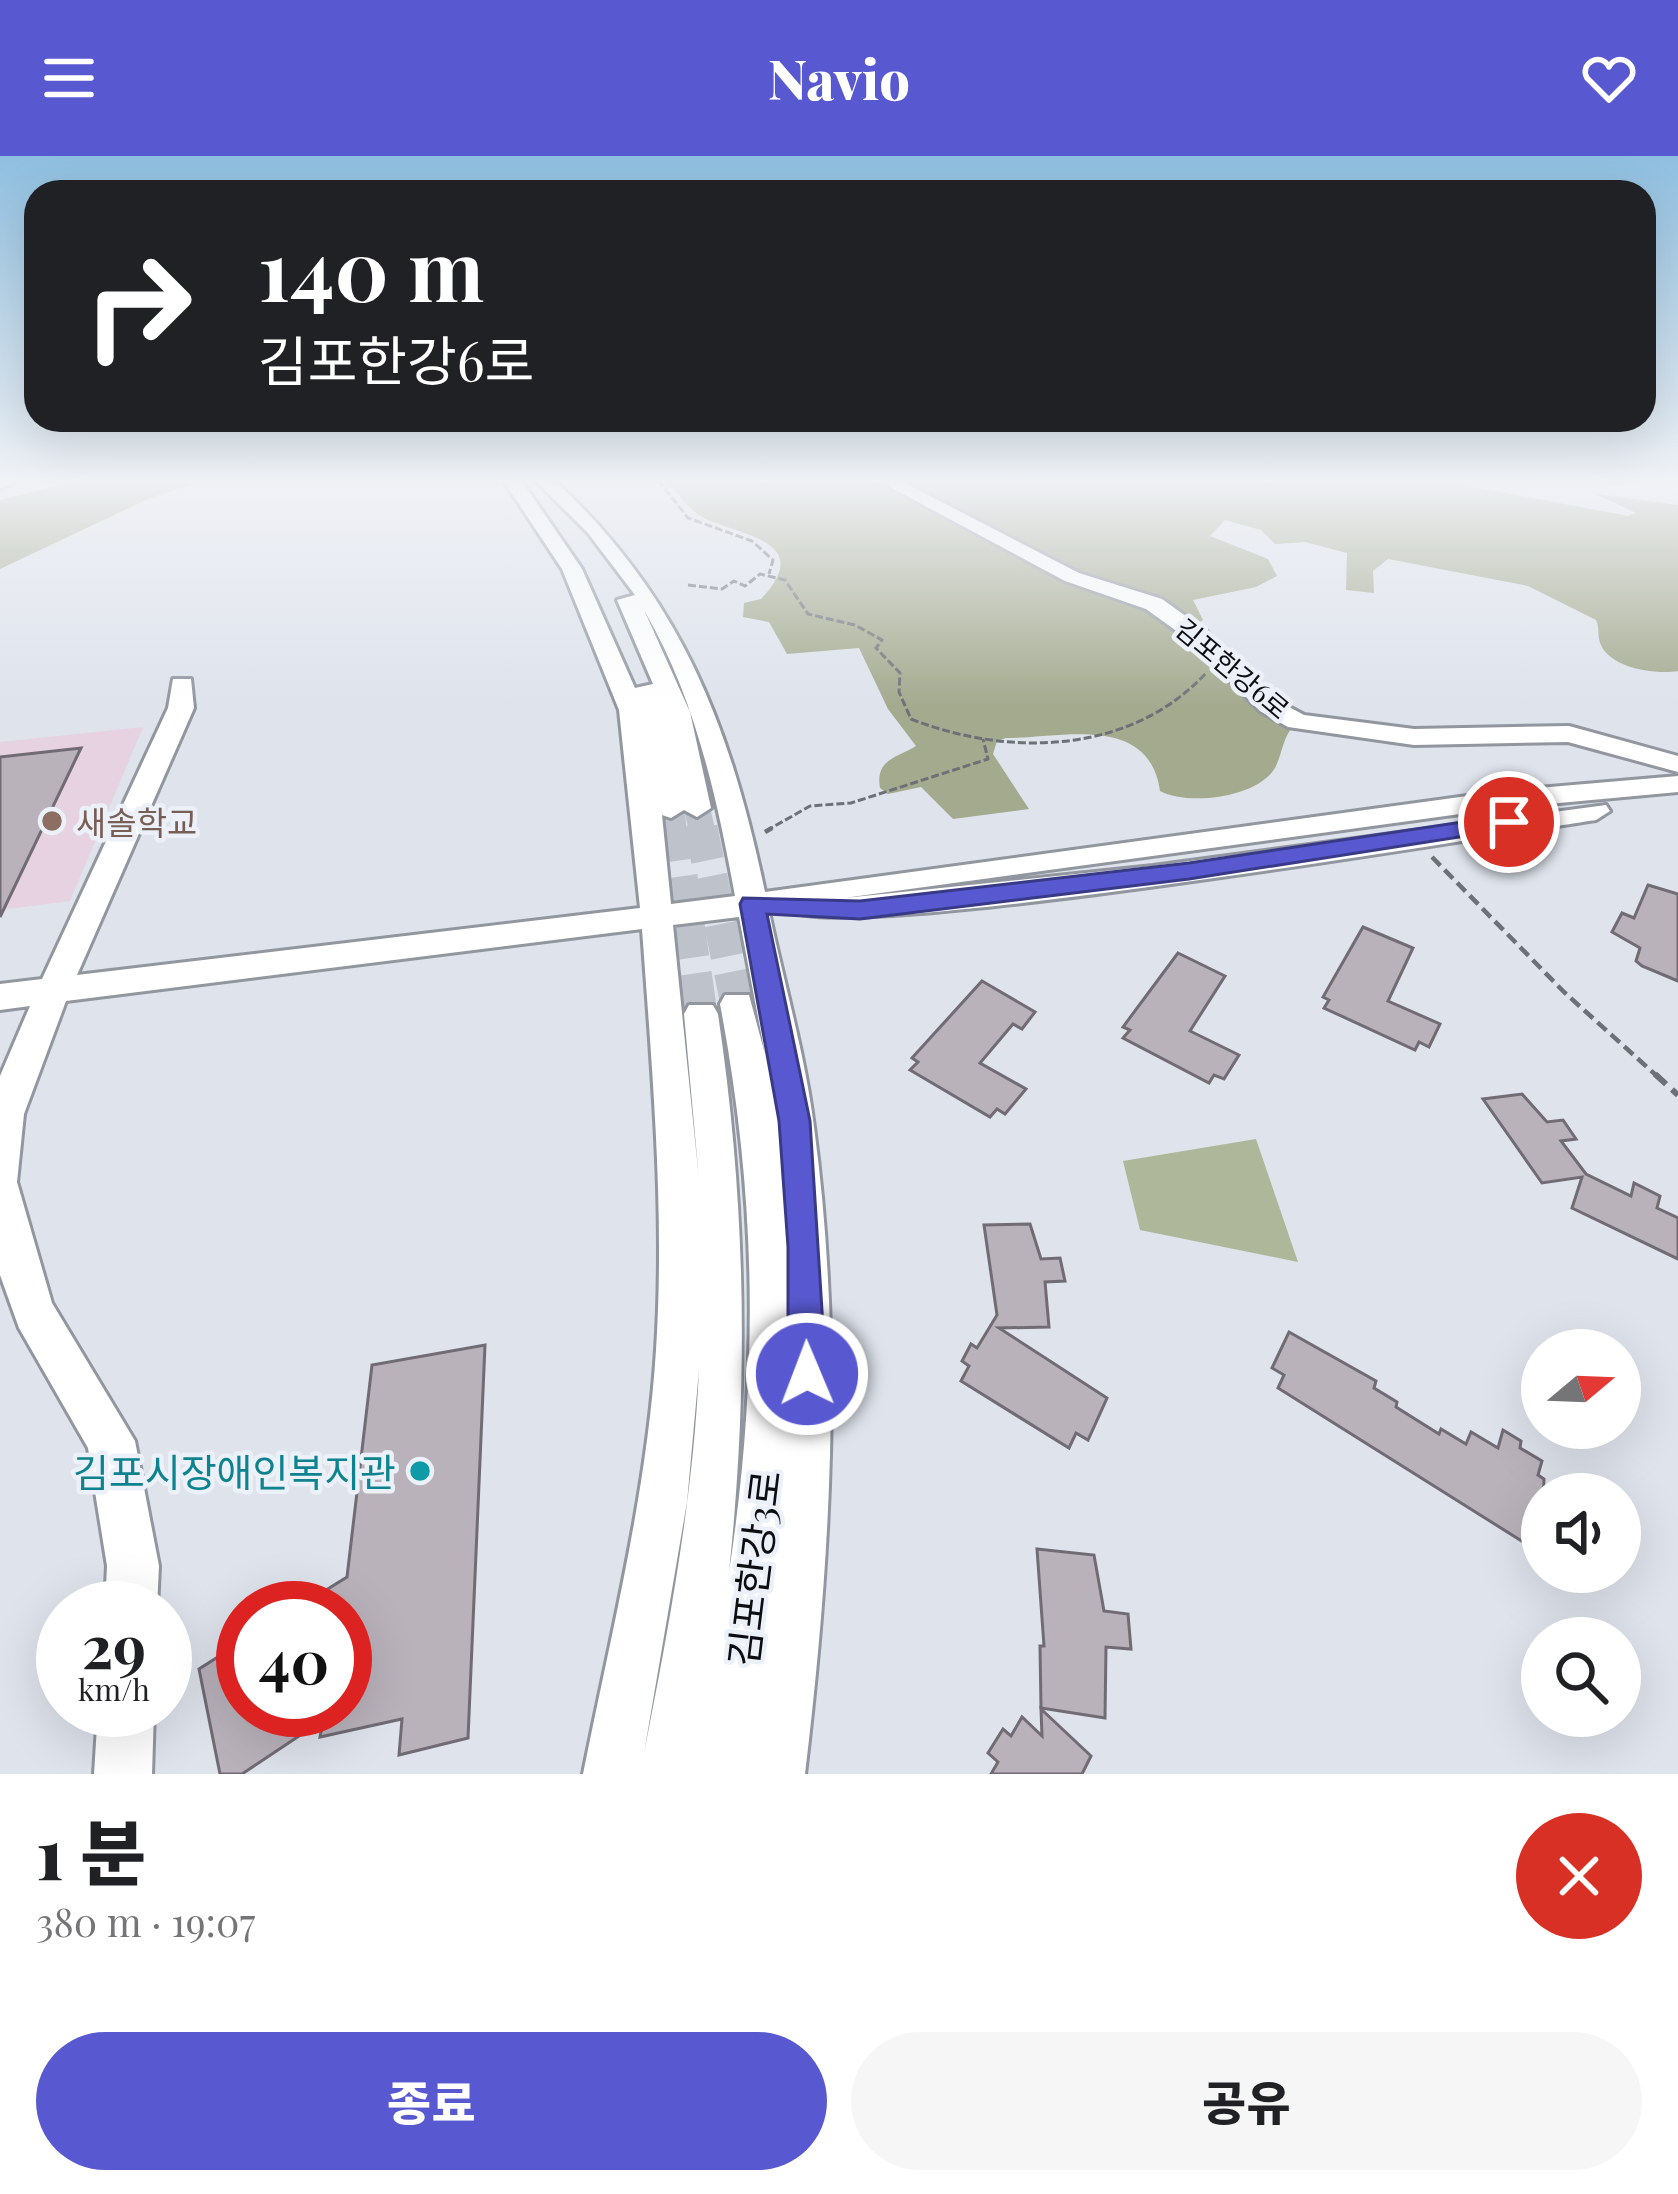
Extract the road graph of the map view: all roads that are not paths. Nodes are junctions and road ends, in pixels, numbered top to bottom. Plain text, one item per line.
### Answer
1 (563, 556) edge
2 (620, 556) edge
3 (1031, 556) edge
4 (182, 684) dead end
5 (1678, 764) edge
6 (1678, 784) edge
7 (1678, 804) edge
8 (659, 814) junction
9 (729, 818) junction
10 (752, 904) junction
11 (653, 914) junction
12 (55, 990) junction
13 (0, 998) edge
14 (718, 1006) junction
15 (0, 1178) edge
16 (0, 1187) edge
17 (132, 1581) edge
18 (125, 1737) edge
19 (123, 1774) edge
20 (611, 1774) edge
21 (670, 1774) edge
22 (725, 1774) edge
23 (776, 1774) edge

1 - 8 street
2 - 9 street
3 - 5 street, 김포한강6로
4 - 12 street
6 - 10 street
7 - 10 street
8 - 9 street
8 - 11 street
9 - 10 street
10 - 11 street
10 - 14 street
11 - 12 street
11 - 14 street
12 - 13 street
12 - 15 street
14 - 20 street
14 - 21 street, 김포한강3로
14 - 22 street, 김포한강3로
14 - 23 street
16 - 17 street
18 - 19 street

